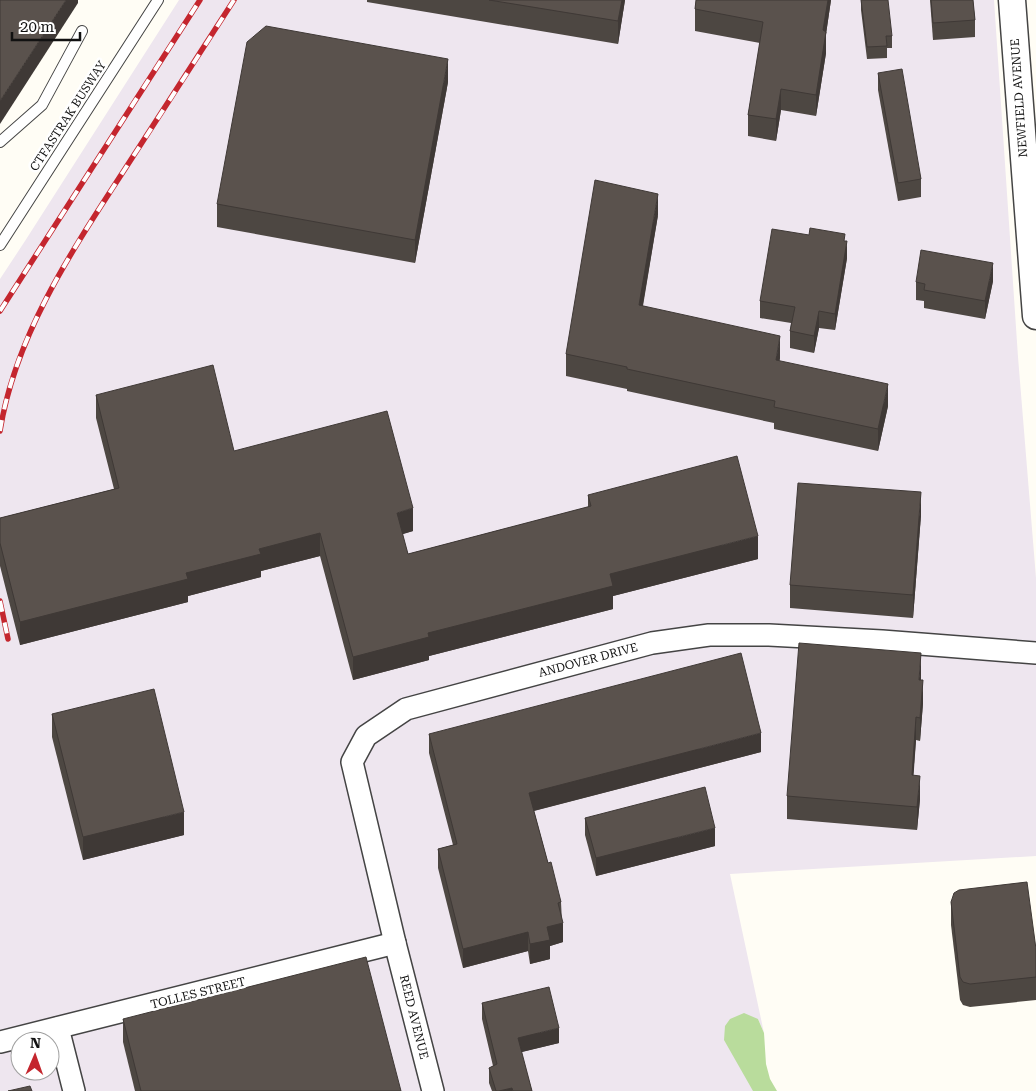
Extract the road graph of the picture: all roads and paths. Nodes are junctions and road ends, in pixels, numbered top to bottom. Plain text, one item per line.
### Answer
1 (158, 0) edge
2 (1012, 0) edge
3 (82, 31) dead end
4 (0, 142) edge
5 (0, 245) edge
6 (1036, 316) edge
7 (1036, 653) edge
8 (395, 943) junction
9 (58, 1028) junction
10 (0, 1042) edge
11 (74, 1091) edge
12 (433, 1091) edge

1 - 5 lane, CTFASTRAK BUSWAY
2 - 6 street, NEWFIELD AVENUE
3 - 4 lane
7 - 8 street, ANDOVER DRIVE
8 - 9 street, TOLLES STREET
8 - 12 street, REED AVENUE
9 - 10 street, TOLLES STREET
9 - 11 street

